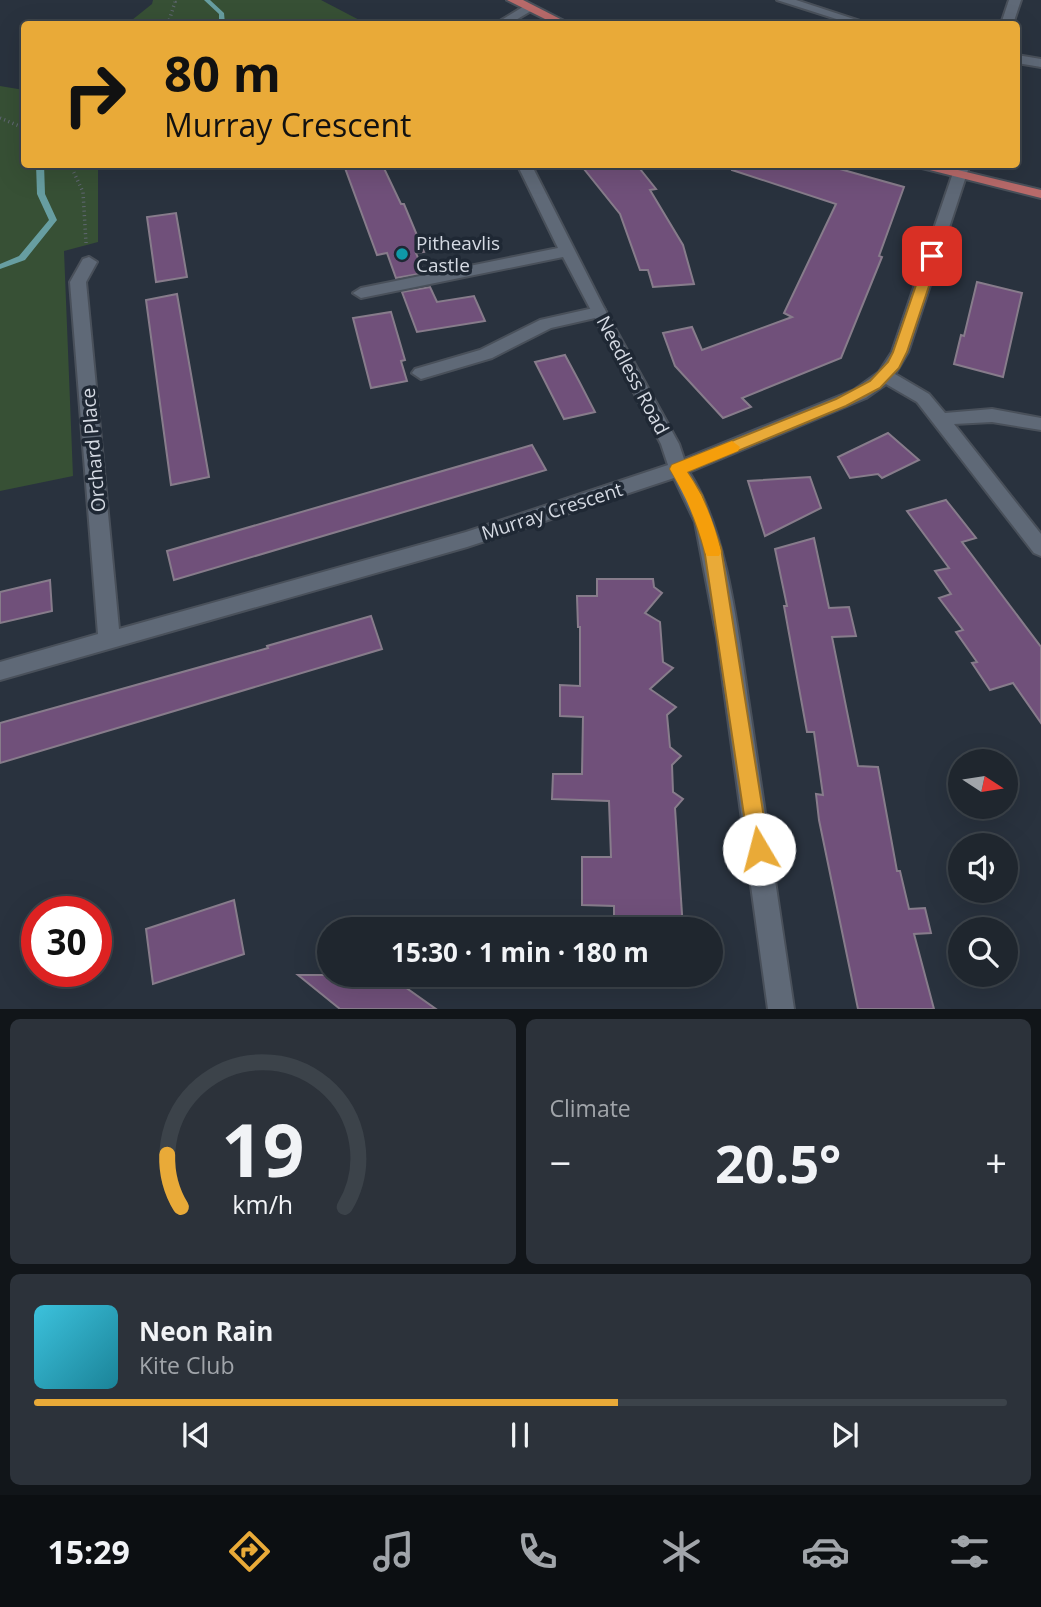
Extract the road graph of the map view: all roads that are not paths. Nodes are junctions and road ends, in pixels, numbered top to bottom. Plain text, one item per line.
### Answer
1 (513, 0) edge
2 (783, 0) edge
3 (1015, 0) edge
4 (530, 8) junction
5 (506, 21) edge
6 (558, 21) edge
7 (853, 21) edge
8 (1008, 21) edge
9 (1020, 60) edge
10 (1041, 63) edge
11 (526, 168) edge
12 (961, 170) edge
13 (1041, 194) edge
14 (567, 251) junction
15 (89, 262) road end
16 (361, 293) dead end
17 (598, 312) junction
18 (421, 373) dead end
19 (885, 376) junction
20 (943, 420) junction
21 (1041, 424) edge
22 (678, 469) junction
23 (1041, 548) edge
24 (109, 640) junction
25 (0, 671) edge
26 (781, 1009) edge

1 - 4 main road
2 - 7 street
3 - 8 street
4 - 5 street
4 - 6 main road
9 - 10 street
11 - 14 street, Needless Road
12 - 13 main road
12 - 19 street, Murray Crescent
14 - 16 street
14 - 17 street, Needless Road
15 - 24 street, Orchard Place
17 - 18 street
17 - 22 street, Needless Road
19 - 20 street
19 - 22 street, Murray Crescent
20 - 21 street
20 - 23 street
22 - 24 street, Murray Crescent
22 - 26 street, Needless Road
24 - 25 street, Murray Crescent

